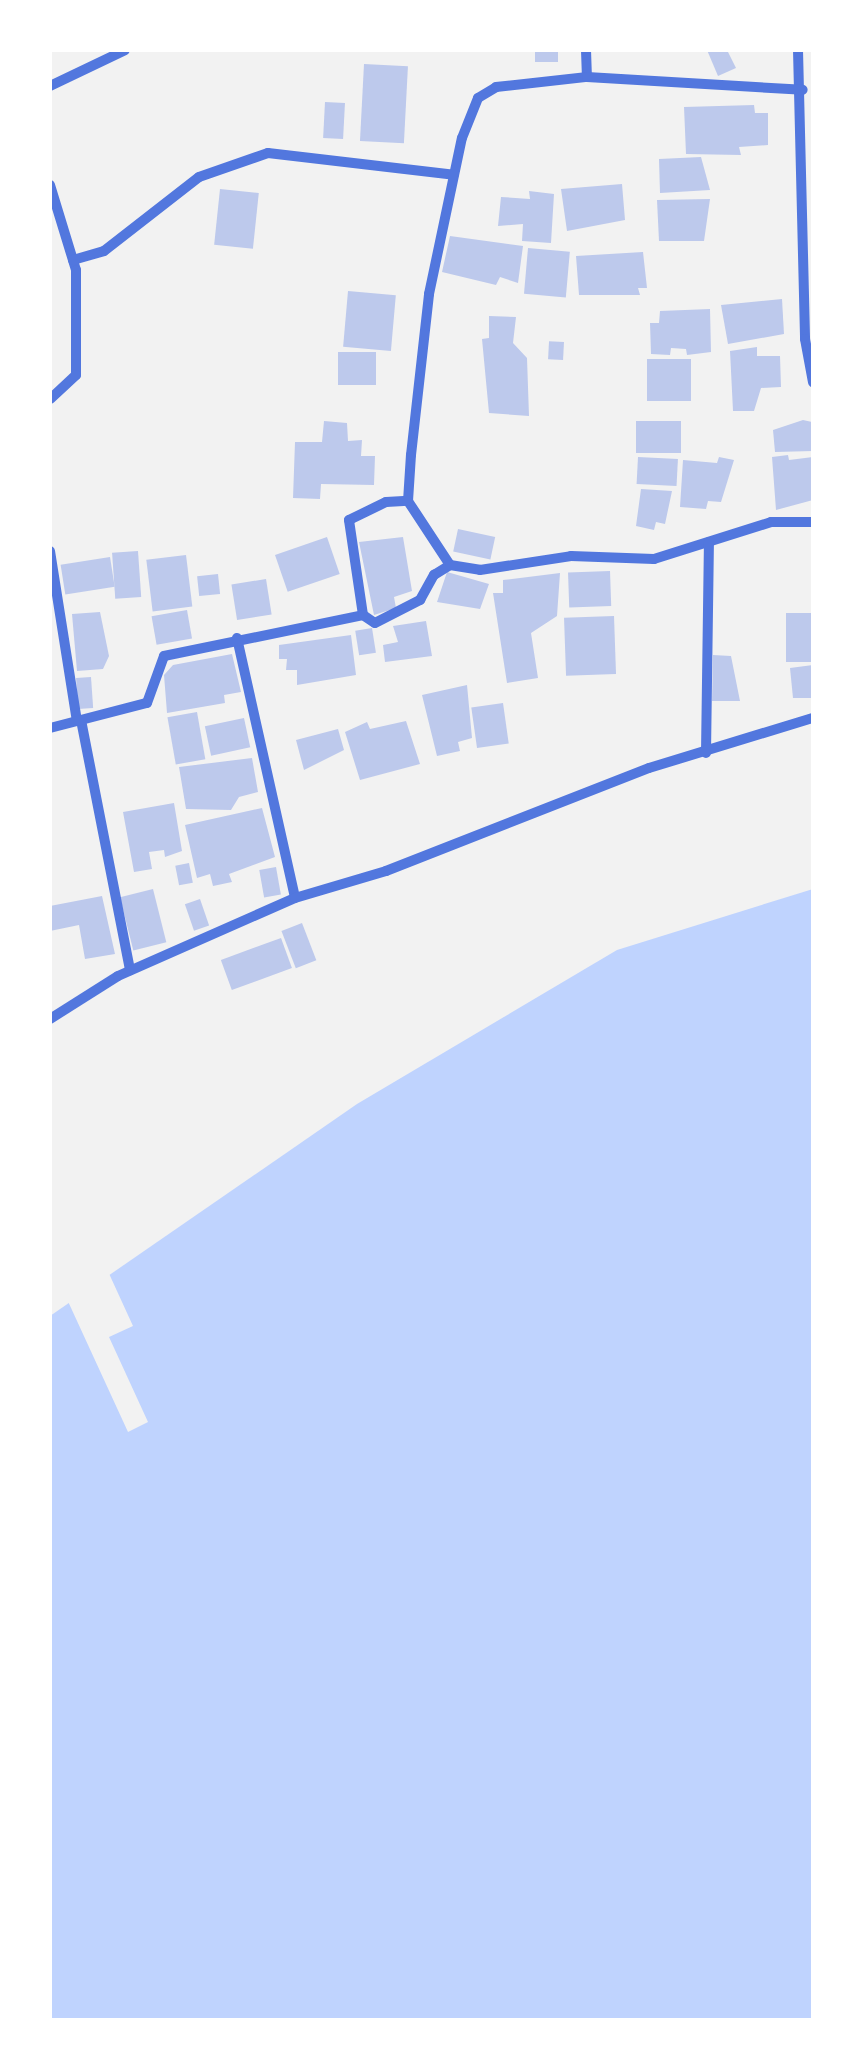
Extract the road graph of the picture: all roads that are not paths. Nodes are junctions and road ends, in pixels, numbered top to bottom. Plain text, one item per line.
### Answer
1 (125, 50) edge
2 (586, 50) edge
3 (798, 50) edge
4 (587, 77) junction
5 (50, 86) edge
6 (803, 90) junction
7 (454, 176) junction
8 (50, 185) edge
9 (808, 200) edge
10 (73, 260) junction
11 (813, 382) edge
12 (50, 399) edge
13 (408, 501) junction
14 (813, 522) edge
15 (709, 542) junction
16 (50, 551) edge
17 (450, 564) junction
18 (364, 615) junction
19 (237, 638) junction
20 (813, 718) edge
21 (79, 720) junction
22 (50, 728) edge
23 (706, 752) junction
24 (295, 898) junction
25 (130, 970) junction
26 (50, 1019) edge

1 - 5 street
2 - 4 street
3 - 6 street
4 - 6 street
4 - 7 street
6 - 9 street
7 - 10 street
7 - 13 street
8 - 10 street
9 - 11 street
10 - 12 street
13 - 17 street
13 - 18 street
14 - 15 street
15 - 17 street
15 - 23 street
16 - 21 street
17 - 18 street
18 - 19 street
19 - 21 street
19 - 24 street
20 - 23 street
21 - 22 street
21 - 25 street
23 - 24 street
24 - 25 street
25 - 26 street

